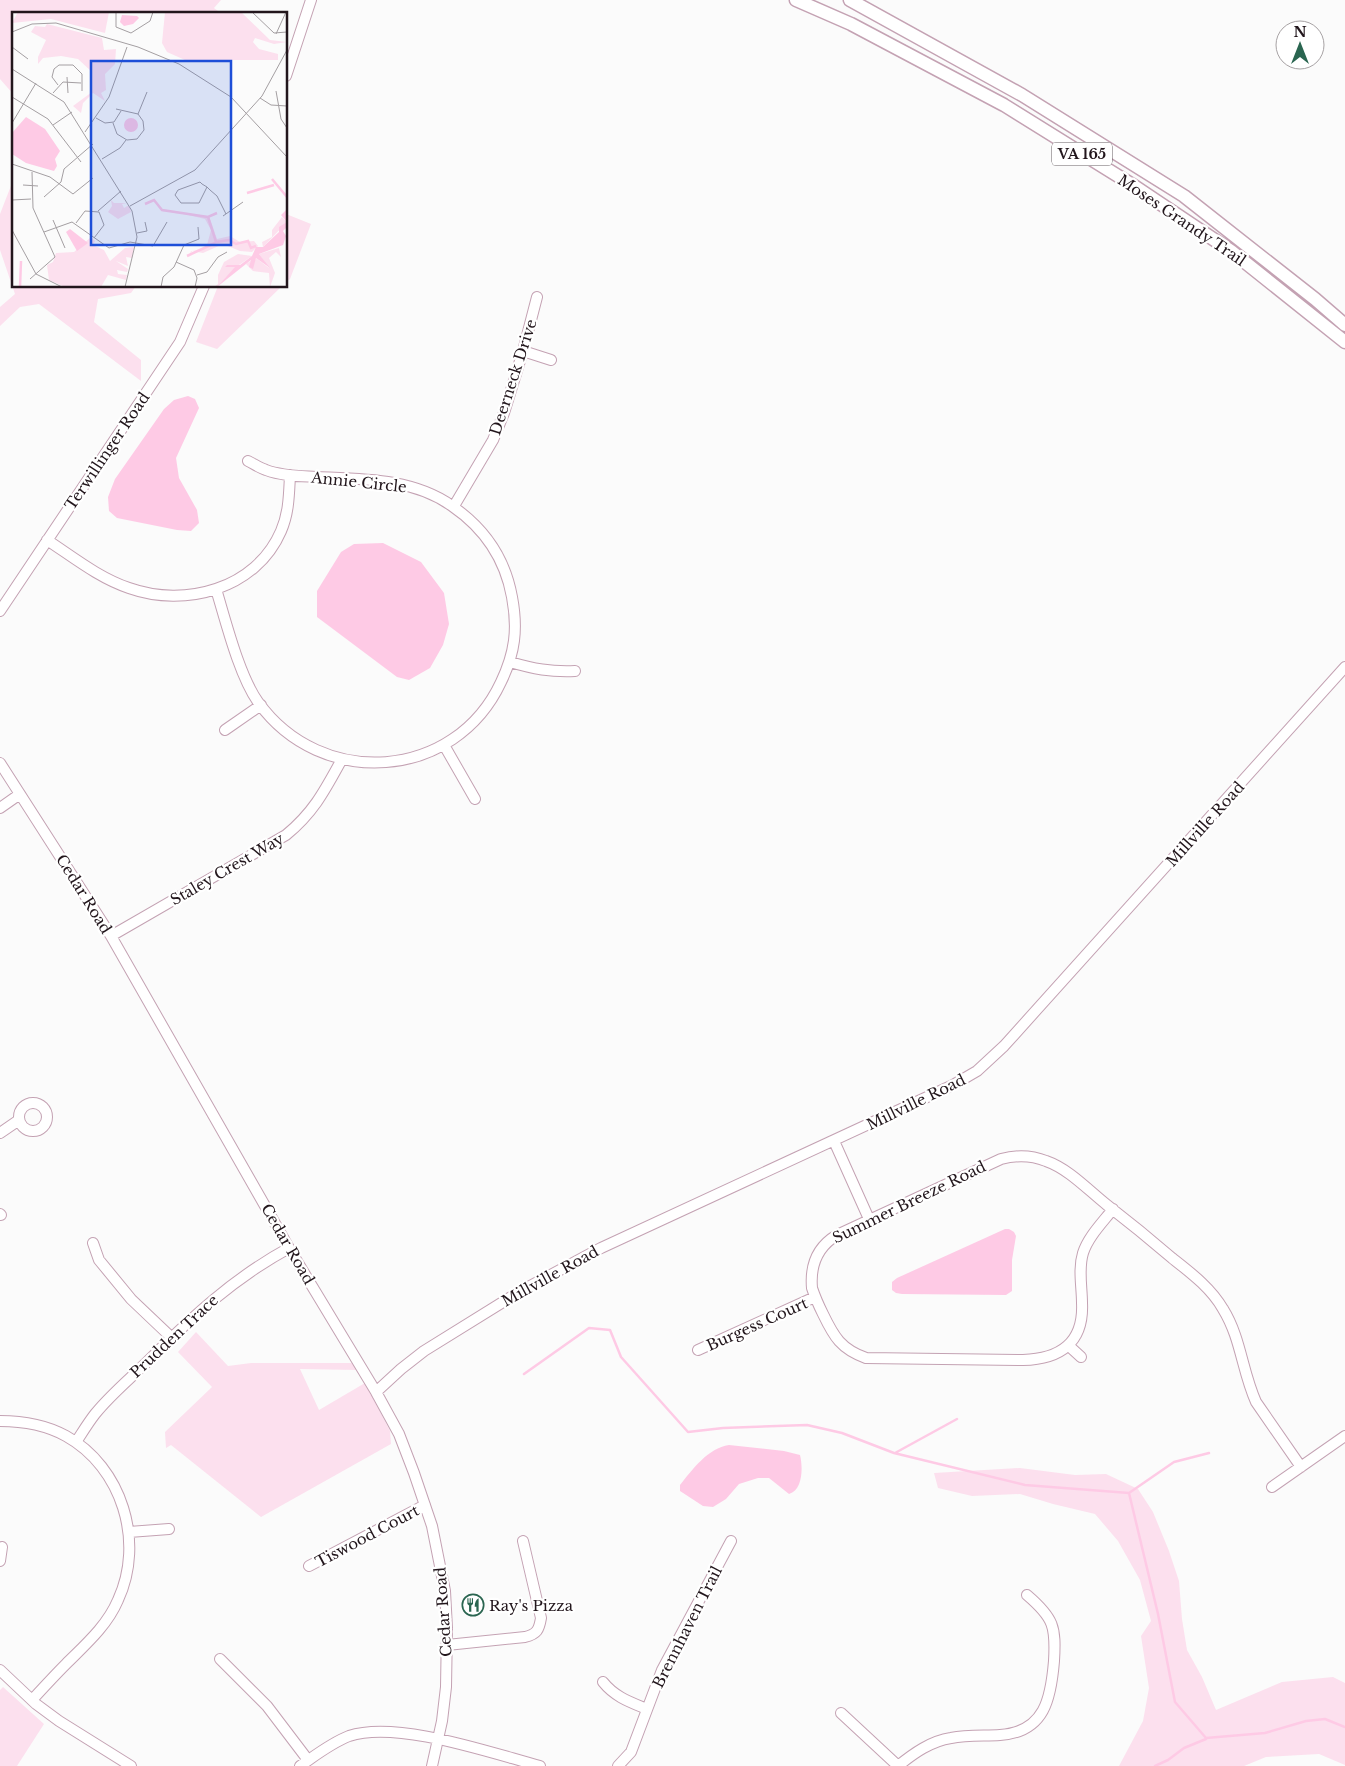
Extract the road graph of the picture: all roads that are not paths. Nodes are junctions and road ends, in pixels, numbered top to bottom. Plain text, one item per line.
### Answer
1 (311, 0) edge
2 (796, 0) edge
3 (850, 0) edge
4 (288, 70) edge
5 (203, 288) edge
6 (537, 297) dead end
7 (1345, 324) edge
8 (1345, 342) edge
9 (523, 351) junction
10 (551, 360) dead end
11 (248, 461) dead end
12 (290, 475) junction
13 (454, 506) junction
14 (47, 540) junction
15 (216, 589) junction
16 (0, 611) edge
17 (510, 662) junction
18 (1345, 667) edge
19 (575, 671) dead end
20 (260, 705) junction
21 (225, 730) dead end
22 (444, 745) junction
23 (342, 759) junction
24 (0, 763) edge
25 (20, 794) junction
26 (475, 799) dead end
27 (0, 808) edge
28 (111, 936) junction
29 (19, 1120) dead end
30 (0, 1133) edge
31 (834, 1141) junction
32 (1113, 1209) junction
33 (869, 1219) junction
34 (94, 1244) dead end
35 (289, 1248) junction
36 (815, 1297) junction
37 (171, 1337) junction
38 (1069, 1346) junction
39 (698, 1350) dead end
40 (1081, 1357) dead end
41 (376, 1392) junction
42 (0, 1420) edge
43 (1345, 1436) edge
44 (76, 1442) junction
45 (1301, 1467) junction
46 (1272, 1487) dead end
47 (425, 1505) junction
48 (169, 1529) dead end
49 (129, 1532) junction
50 (523, 1541) dead end
51 (731, 1541) dead end
52 (2, 1547) dead end
53 (0, 1561) edge
54 (309, 1566) dead end
55 (1027, 1596) dead end
56 (447, 1645) junction
57 (220, 1660) dead end
58 (0, 1670) edge
59 (604, 1682) dead end
60 (32, 1700) junction
61 (647, 1709) junction
62 (841, 1713) dead end
63 (438, 1739) junction
64 (304, 1763) edge
65 (131, 1766) edge
66 (432, 1766) edge
67 (540, 1766) edge
68 (618, 1766) edge
69 (898, 1766) edge

1 - 4 street
2 - 8 main road, Moses Grandy Trail / VA 165
3 - 7 main road, Moses Grandy Trail / VA 165
5 - 14 street, Terwillinger Road
6 - 9 street, Deerneck Drive
9 - 10 street
9 - 13 street, Deerneck Drive
11 - 12 street, Annie Circle
12 - 13 street, Annie Circle
12 - 15 street
13 - 17 street, Annie Circle
14 - 15 street
14 - 16 street, Terwillinger Road
15 - 20 street, Annie Circle
17 - 19 street
17 - 22 street, Annie Circle
18 - 31 street, Millville Road
20 - 21 street
20 - 23 street, Annie Circle
22 - 23 street, Annie Circle
22 - 26 street
23 - 28 street, Staley Crest Way
24 - 25 street, Cedar Road
25 - 27 street
25 - 28 street, Cedar Road
28 - 35 street, Cedar Road
29 - 30 street
31 - 33 street
31 - 41 street, Millville Road
32 - 33 street, Summer Breeze Road
32 - 38 street
32 - 45 street, Summer Breeze Road
33 - 36 street, Summer Breeze Road
34 - 37 street
35 - 37 street, Prudden Trace
35 - 41 street, Cedar Road
36 - 38 street, Summer Breeze Road
36 - 39 street, Burgess Court
37 - 44 street, Prudden Trace
38 - 40 street
41 - 47 street, Cedar Road
42 - 44 street
43 - 45 street
44 - 49 street
45 - 46 street
47 - 54 street, Tiswood Court
47 - 56 street, Cedar Road
48 - 49 street
49 - 60 street
50 - 56 street
51 - 61 street, Brennhaven Trail
52 - 53 street
55 - 69 street
56 - 63 street, Cedar Road
57 - 64 street
58 - 60 street
59 - 61 street
60 - 65 street
61 - 68 street, Brennhaven Trail
62 - 69 street
63 - 64 street
63 - 66 street, Cedar Road
63 - 67 street

